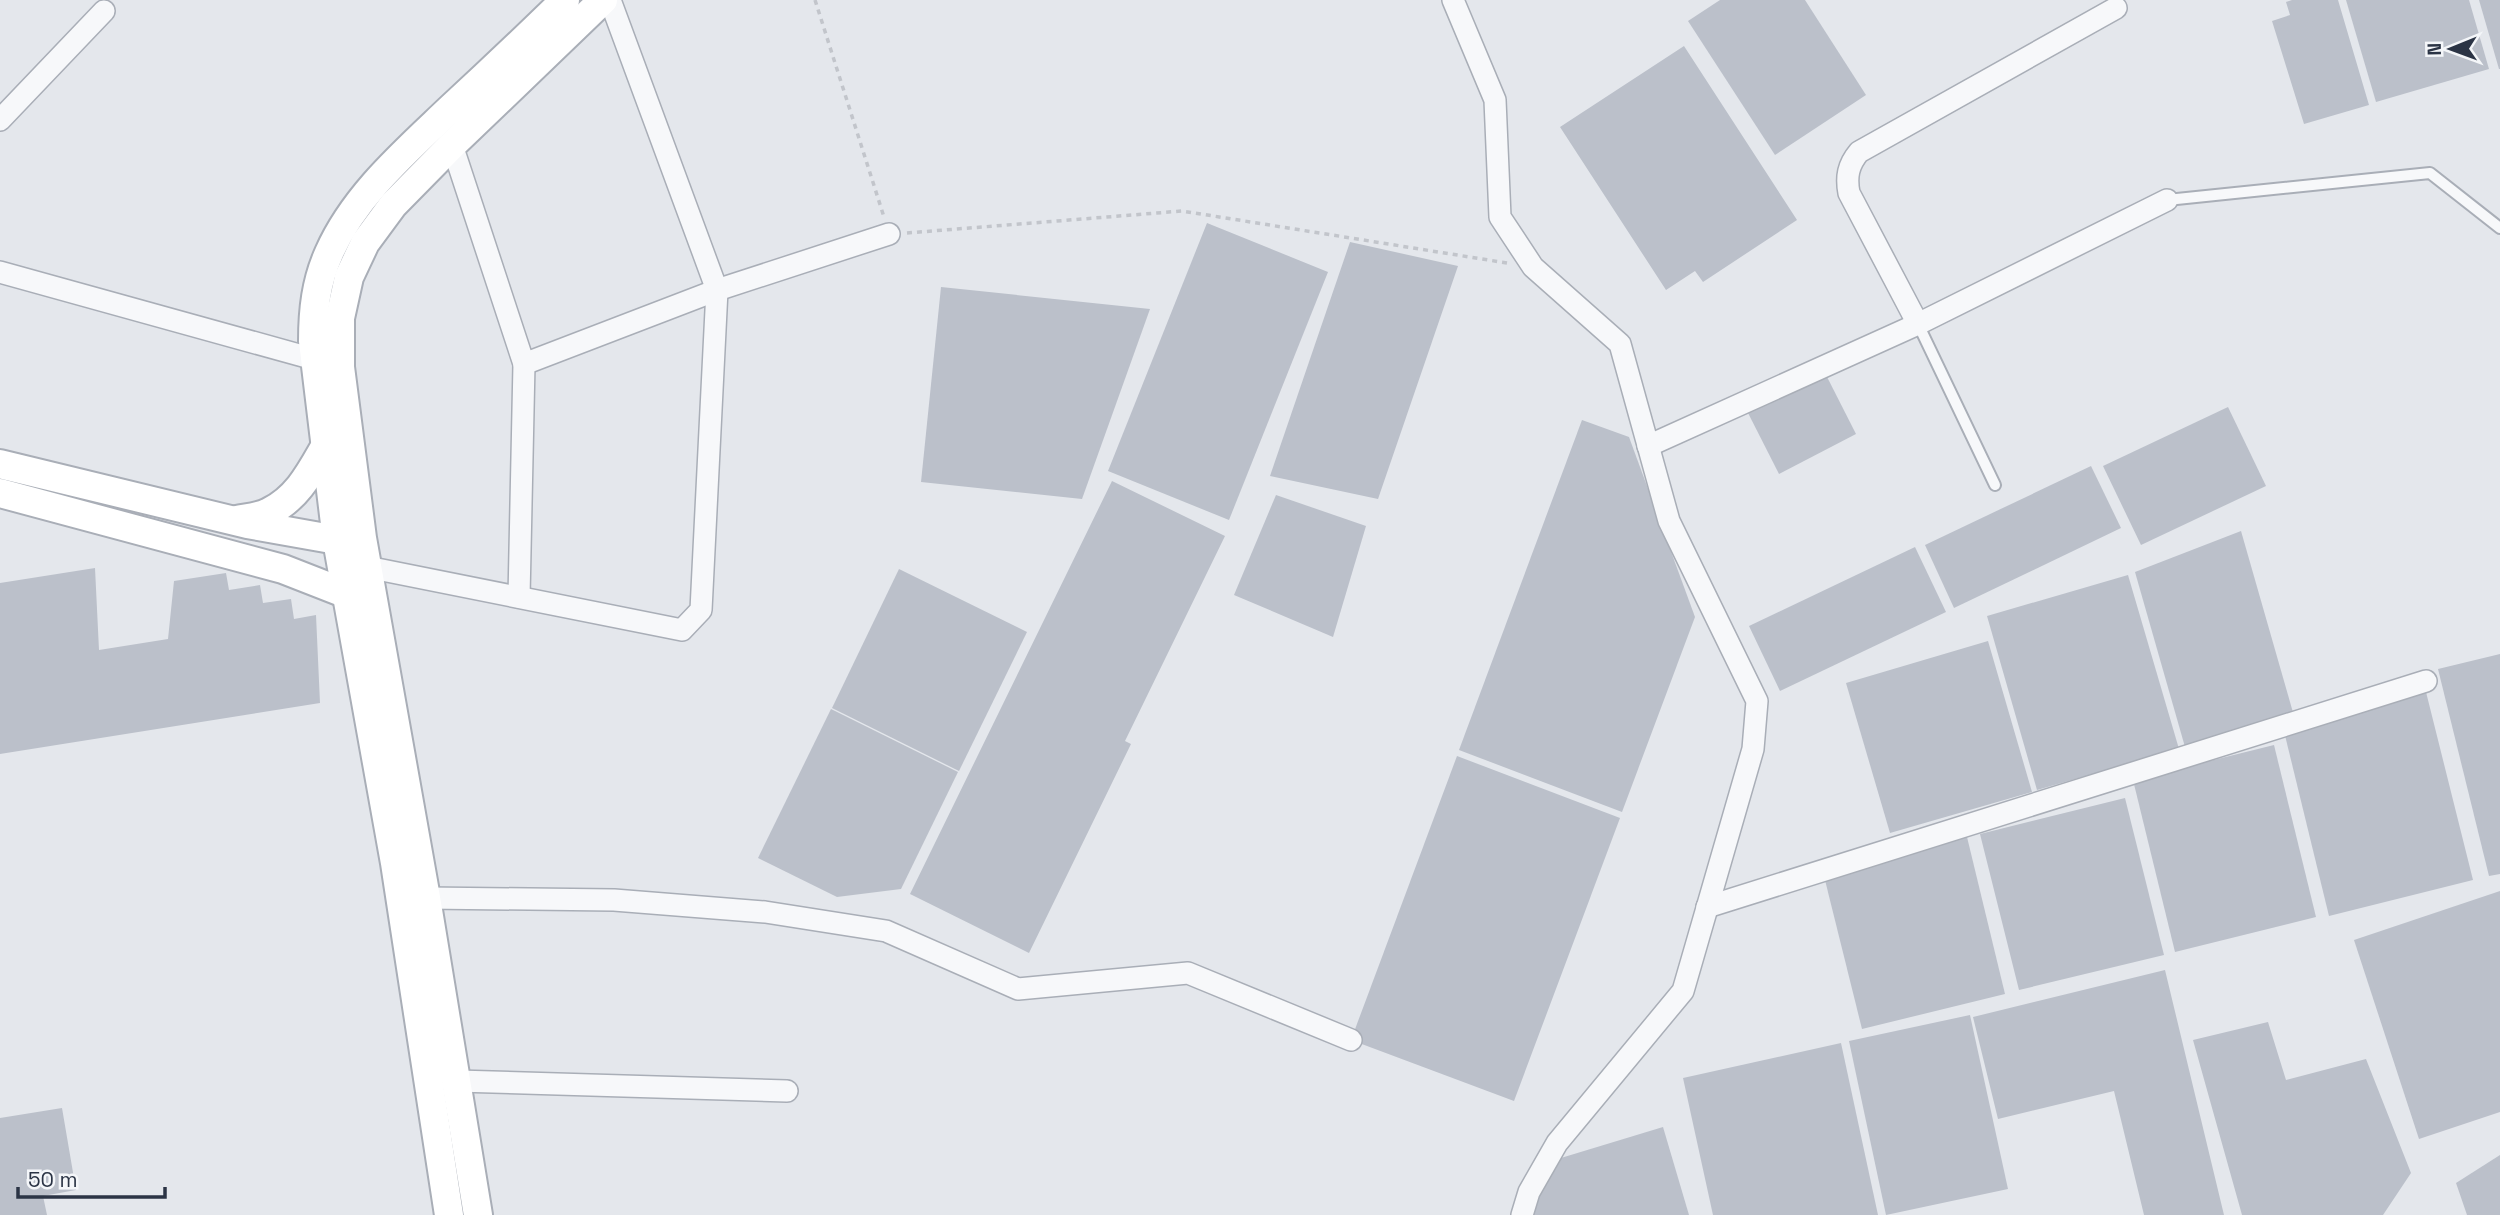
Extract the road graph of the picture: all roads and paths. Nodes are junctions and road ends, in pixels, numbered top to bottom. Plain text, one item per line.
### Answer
1 (565, 0) edge
2 (603, 0) edge
3 (610, 0) edge
4 (815, 0) edge
5 (1453, 0) edge
6 (2116, 8) dead end
7 (104, 10) dead end
8 (0, 120) edge
9 (452, 145) junction
10 (2167, 200) joint
11 (2500, 228) edge
12 (889, 234) junction
13 (1533, 267) junction
14 (0, 272) edge
15 (718, 290) junction
16 (1917, 324) junction
17 (328, 363) junction
18 (524, 364) junction
19 (326, 445) junction
20 (1648, 446) junction
21 (0, 464) edge
22 (1995, 485) dead end
23 (0, 494) edge
24 (234, 521) junction
25 (350, 539) junction
26 (362, 584) junction
27 (519, 597) junction
28 (2426, 681) dead end
29 (426, 898) junction
30 (1707, 907) junction
31 (1351, 1040) dead end
32 (457, 1081) junction
33 (787, 1091) dead end
34 (449, 1215) edge
35 (478, 1215) edge
36 (1522, 1215) edge

1 - 17 street
2 - 9 street
3 - 15 street
4 - 12 path
5 - 13 street
6 - 16 street
7 - 8 street
9 - 17 street
9 - 18 street
10 - 11 lane
10 - 16 street
12 - 13 path
12 - 15 street
13 - 20 street
14 - 17 street
15 - 18 street
15 - 27 street
16 - 20 street
16 - 22 lane
17 - 19 street
17 - 25 street
18 - 27 street
19 - 24 street
19 - 25 street
20 - 30 street
21 - 24 street
23 - 26 street
24 - 25 street
25 - 26 street
26 - 27 street
26 - 29 street
26 - 34 street
28 - 30 street
29 - 31 street
29 - 32 street
30 - 36 street
32 - 33 street
32 - 35 street

